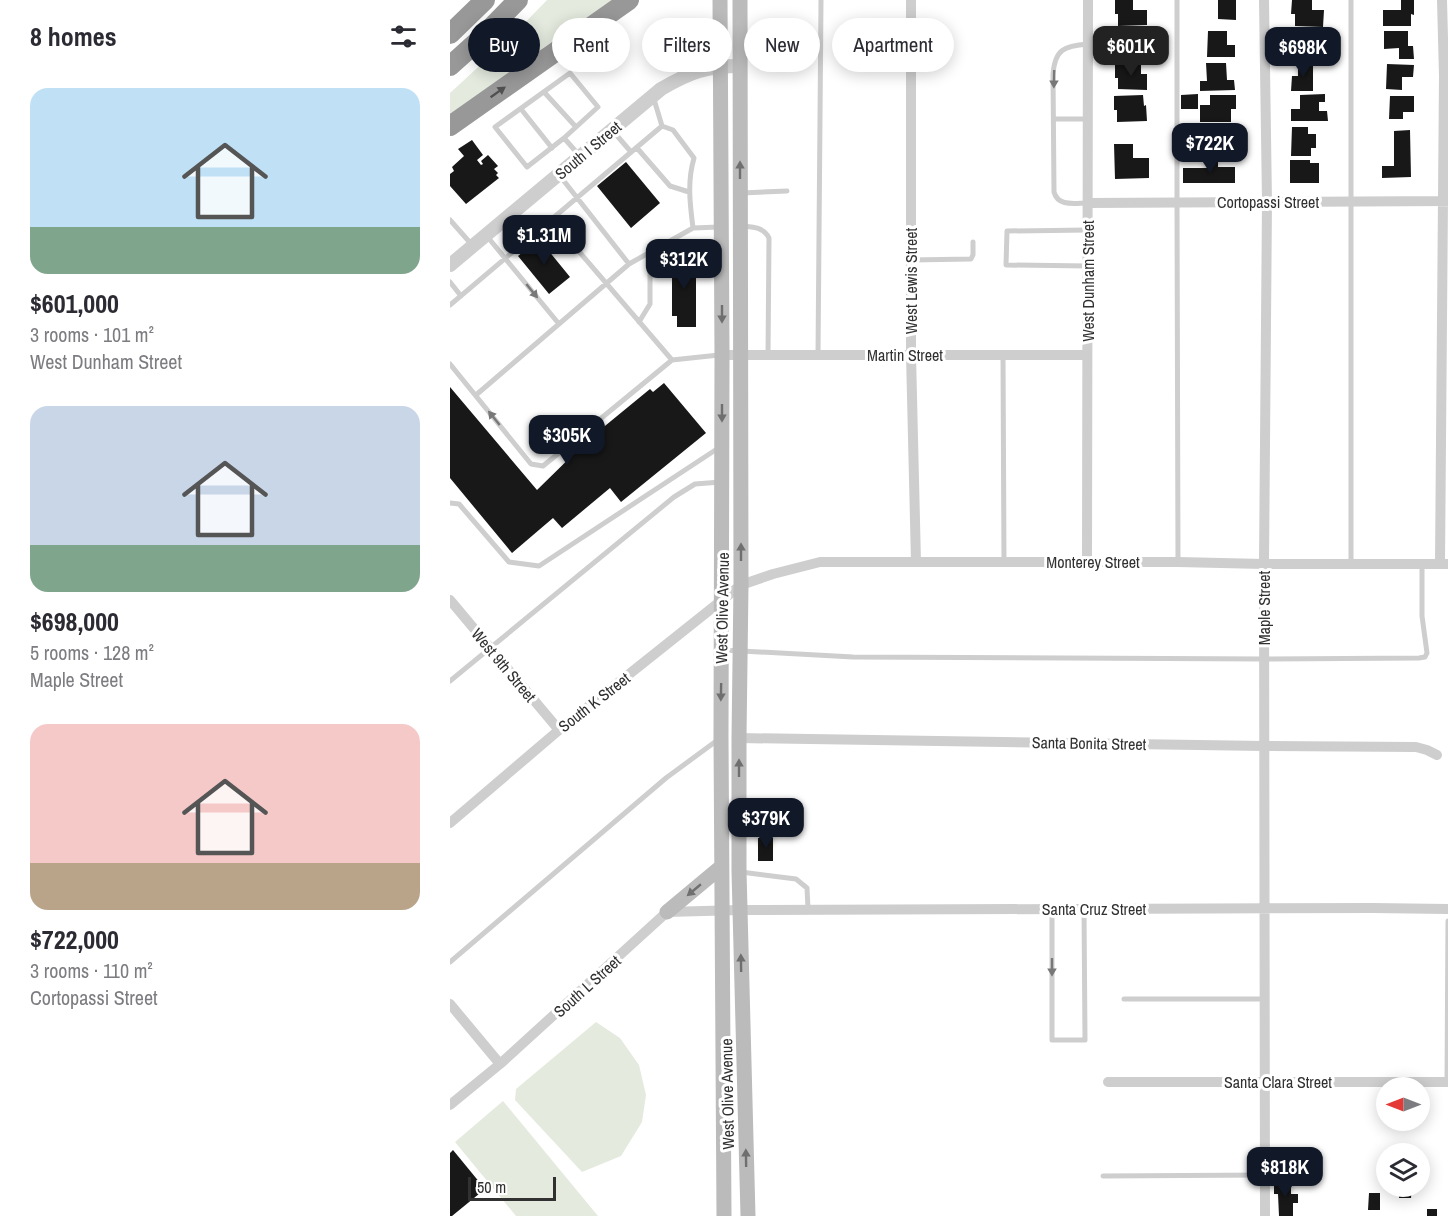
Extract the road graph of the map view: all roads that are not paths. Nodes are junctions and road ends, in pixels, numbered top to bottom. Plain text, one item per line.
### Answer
1 (485, 0) edge
2 (518, 0) edge
3 (629, 0) edge
4 (720, 0) edge
5 (740, 0) edge
6 (821, 0) edge
7 (910, 0) edge
8 (1088, 0) edge
9 (1177, 0) edge
10 (1264, 0) edge
11 (1351, 0) edge
12 (1442, 0) edge
13 (720, 18) edge
14 (450, 34) edge
15 (1088, 44) junction
16 (450, 66) edge
17 (732, 66) edge
18 (740, 66) junction
19 (696, 72) edge
20 (720, 72) edge
21 (1446, 76) edge
22 (544, 92) junction
23 (653, 96) junction
24 (521, 109) junction
25 (1088, 118) junction
26 (1054, 119) junction
27 (450, 126) edge
28 (662, 126) junction
29 (576, 127) junction
30 (612, 130) junction
31 (564, 138) junction
32 (552, 147) junction
33 (637, 148) junction
34 (631, 152) junction
35 (580, 157) junction
36 (559, 174) junction
37 (787, 191) dead end
38 (689, 192) junction
39 (740, 193) junction
40 (576, 199) junction
41 (1446, 201) edge
42 (1267, 202) junction
43 (1352, 202) junction
44 (1088, 203) junction
45 (1177, 203) junction
46 (552, 219) junction
47 (450, 220) edge
48 (740, 226) junction
49 (721, 227) junction
50 (693, 228) junction
51 (1088, 230) junction
52 (486, 235) junction
53 (973, 242) dead end
54 (473, 246) junction
55 (650, 253) junction
56 (506, 258) junction
57 (911, 260) junction
58 (450, 264) edge
59 (629, 264) junction
60 (1088, 266) junction
61 (450, 282) edge
62 (606, 284) junction
63 (461, 296) junction
64 (450, 305) edge
65 (639, 322) junction
66 (559, 324) junction
67 (1003, 354) junction
68 (722, 355) junction
69 (742, 355) junction
70 (768, 355) junction
71 (818, 355) junction
72 (911, 355) junction
73 (1087, 355) junction
74 (672, 360) junction
75 (450, 364) edge
76 (476, 395) junction
77 (722, 446) junction
78 (722, 482) junction
79 (450, 502) edge
80 (916, 562) junction
81 (1004, 562) junction
82 (1087, 562) junction
83 (1179, 562) junction
84 (1264, 564) junction
85 (1351, 564) junction
86 (1422, 564) junction
87 (1444, 564) edge
88 (741, 585) junction
89 (450, 600) edge
90 (721, 601) junction
91 (490, 647) junction
92 (721, 650) junction
93 (740, 651) junction
94 (1264, 659) junction
95 (450, 681) edge
96 (559, 730) junction
97 (721, 737) junction
98 (739, 738) junction
99 (1264, 746) junction
100 (1437, 755) dead end
101 (450, 823) edge
102 (721, 867) junction
103 (740, 871) junction
104 (808, 909) junction
105 (1052, 909) junction
106 (1084, 909) junction
107 (1265, 909) junction
108 (1448, 909) edge
109 (721, 910) junction
110 (740, 910) junction
111 (667, 912) junction
112 (1448, 921) edge
113 (450, 962) edge
114 (1124, 999) dead end
115 (1265, 999) junction
116 (450, 1004) edge
117 (500, 1064) junction
118 (1108, 1082) dead end
119 (1448, 1082) edge
120 (1265, 1083) junction
121 (450, 1106) edge
122 (1265, 1175) junction
123 (1103, 1176) dead end
124 (724, 1216) edge
125 (748, 1216) edge
126 (1265, 1216) edge

1 - 14 highway
2 - 16 highway
27 -> 3 highway
4 - 13 main road, West Olive Avenue
5 - 18 main road, West Olive Avenue
6 - 71 lane
7 - 57 street, West Lewis Street
8 - 15 street, West Dunham Street
9 - 45 lane
10 - 42 street, Maple Street
11 - 43 lane
12 - 21 street
15 - 25 street, West Dunham Street
15 -> 26 lane
17 - 18 street, South I Street
39 -> 18 main road, West Olive Avenue
19 - 23 street, South I Street
20 - 49 main road, West Olive Avenue
21 - 41 street
22 - 24 lane
22 - 29 lane
22 - 29 lane
23 - 28 lane
23 - 30 street, South I Street
24 - 32 lane
24 - 32 lane
25 - 26 lane
25 - 44 street, West Dunham Street
26 - 44 lane
28 - 33 lane
28 - 38 lane
29 - 31 lane
30 - 34 lane
30 - 35 street, South I Street
31 - 32 lane
31 - 35 lane
33 - 34 lane
33 - 38 lane
34 - 40 lane
35 - 36 street, South I Street
36 - 40 lane
36 - 52 street, South I Street
37 - 39 lane
38 - 50 lane
39 - 48 main road, West Olive Avenue
40 - 46 lane
40 - 59 lane
41 - 43 street, Cortopassi Street
41 - 87 street
42 - 43 street, Cortopassi Street
42 - 45 street, Cortopassi Street
42 - 84 street, Maple Street
43 - 85 lane
44 - 45 street, Cortopassi Street
44 - 51 street, West Dunham Street
45 - 83 lane
46 - 56 lane
46 - 62 lane
47 - 54 lane
48 - 69 main road, West Olive Avenue
48 - 70 lane
49 - 50 lane
49 -> 68 main road, West Olive Avenue
50 - 55 lane
51 - 60 street, West Dunham Street
51 - 60 lane
52 - 54 street, South I Street
52 - 56 lane
53 - 57 lane
54 - 58 street, South I Street
55 - 59 lane
55 - 65 lane
56 - 63 lane
56 -> 66 lane
57 - 72 street, West Lewis Street
59 - 62 lane
60 - 73 street, West Dunham Street
61 - 63 lane
62 - 65 lane
62 - 66 lane
63 - 64 lane
65 - 74 lane
66 - 76 lane
67 - 72 street, Martin Street
67 - 73 street, Martin Street
67 - 81 lane
68 - 69 street, Martin Street
68 - 74 lane
68 -> 77 main road, West Olive Avenue
69 - 70 street, Martin Street
88 -> 69 main road, West Olive Avenue
70 - 71 street, Martin Street
71 - 72 street, Martin Street
72 - 80 street, West Lewis Street
73 - 82 street, West Dunham Street
74 -> 76 lane
75 - 76 lane
77 - 78 main road, West Olive Avenue
77 - 79 lane
78 - 90 main road, West Olive Avenue
78 - 91 lane
80 - 81 street, Monterey Street
80 - 88 street, Monterey Street
81 - 82 street, Monterey Street
82 - 83 street, Monterey Street
83 - 84 street, Monterey Street
84 - 85 street, Monterey Street
84 - 94 street, Maple Street
85 - 86 street, Monterey Street
86 - 87 street, Monterey Street
86 - 94 lane
88 - 90 street, South K Street
88 - 93 main road, West Olive Avenue
89 - 91 street, West 9th Street
90 - 92 main road, West Olive Avenue
90 - 96 street, South K Street
91 - 95 lane
91 - 96 street, West 9th Street
92 - 93 lane
92 -> 97 main road, West Olive Avenue
93 - 94 lane
93 - 98 main road, West Olive Avenue
94 - 99 street, Maple Street
96 - 101 street, South K Street
97 - 102 main road, West Olive Avenue
97 - 113 lane
98 - 99 street, Santa Bonita Street
103 -> 98 main road, West Olive Avenue
99 - 100 street, Santa Bonita Street
99 - 107 street, Maple Street
102 - 109 main road, West Olive Avenue
102 -> 111 main road
103 - 104 lane
103 - 110 main road, West Olive Avenue
104 - 105 street, Santa Cruz Street
104 - 110 street, Santa Cruz Street
105 - 106 street, Santa Cruz Street
105 -> 106 lane
106 - 107 street, Santa Cruz Street
107 - 108 street, Santa Cruz Street
107 - 115 street, Maple Street
109 - 110 street
109 - 111 street
109 - 124 main road, West Olive Avenue
125 -> 110 main road, West Olive Avenue
111 - 117 street, South L Street
112 - 119 lane
114 - 115 lane
115 - 120 street, Maple Street
116 - 117 street
117 - 121 street, South L Street
118 - 120 street, Santa Clara Street
119 - 120 street, Santa Clara Street
120 - 122 street, Maple Street
122 - 123 lane
122 - 126 street, Maple Street

